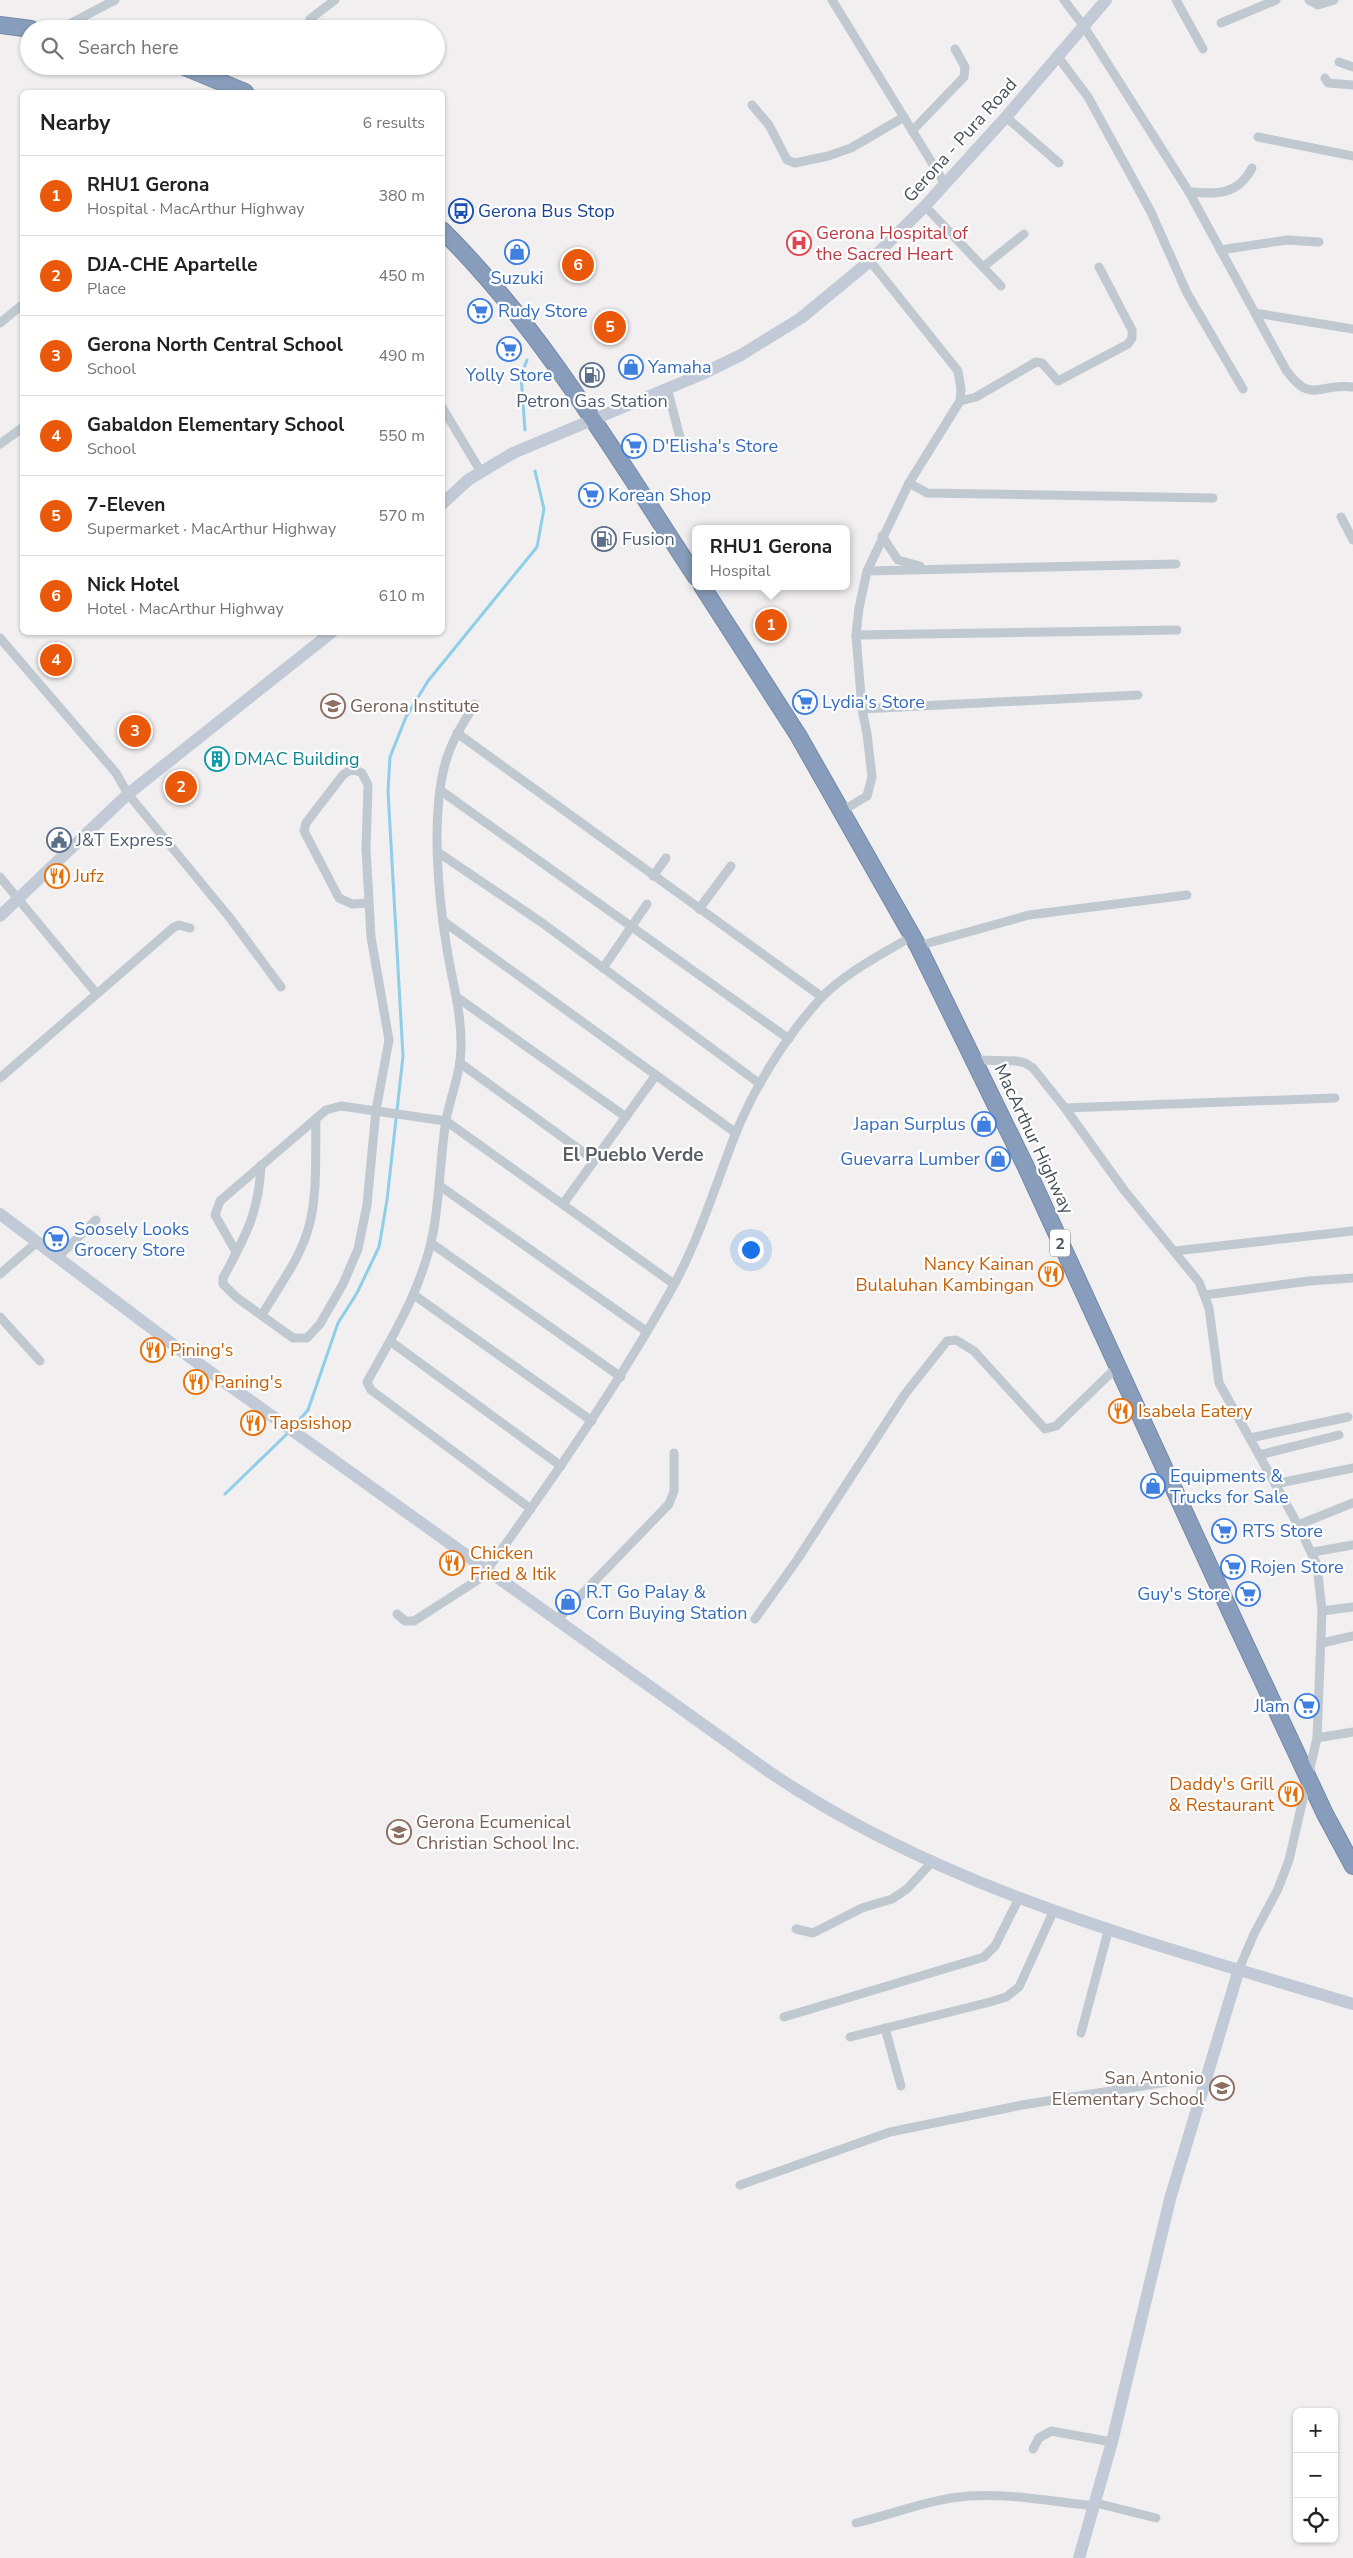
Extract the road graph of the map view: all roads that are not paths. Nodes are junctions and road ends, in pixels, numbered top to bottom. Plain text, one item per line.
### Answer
1 (115, 0) edge
2 (335, 0) edge
3 (832, 0) edge
4 (1064, 0) edge
5 (1106, 0) edge
6 (1176, 0) edge
7 (1276, 0) edge
8 (1309, 0) edge
9 (1334, 0) edge
10 (77, 20) edge
11 (310, 20) edge
12 (1221, 22) dead end
13 (0, 25) edge
14 (1083, 25) junction
15 (20, 28) edge
16 (1203, 48) dead end
17 (955, 49) dead end
18 (1058, 56) junction
19 (1340, 62) dead end
20 (1353, 67) edge
21 (204, 75) edge
22 (1324, 78) dead end
23 (1353, 85) edge
24 (240, 90) edge
25 (752, 105) dead end
26 (904, 117) junction
27 (1006, 117) junction
28 (912, 131) junction
29 (1258, 137) dead end
30 (1353, 156) edge
31 (1059, 163) dead end
32 (1252, 168) dead end
33 (945, 184) junction
34 (1189, 192) junction
35 (925, 206) junction
36 (445, 233) edge
37 (1024, 234) dead end
38 (1319, 242) dead end
39 (1220, 250) junction
40 (870, 261) junction
41 (983, 267) junction
42 (1099, 267) dead end
43 (1001, 286) dead end
44 (20, 307) edge
45 (1255, 313) junction
46 (0, 323) edge
47 (1353, 329) edge
48 (1353, 387) edge
49 (666, 388) junction
50 (1243, 389) dead end
51 (960, 402) junction
52 (445, 412) edge
53 (593, 421) junction
54 (20, 429) edge
55 (0, 444) edge
56 (682, 445) dead end
57 (481, 472) junction
58 (909, 483) junction
59 (1213, 498) dead end
60 (445, 501) edge
61 (1341, 516) dead end
62 (882, 536) junction
63 (1353, 540) edge
64 (1176, 564) dead end
65 (931, 568) junction
66 (692, 571) edge
67 (867, 571) junction
68 (705, 590) edge
69 (1177, 630) dead end
70 (328, 635) edge
71 (856, 635) junction
72 (0, 638) edge
73 (1138, 695) dead end
74 (475, 704) dead end
75 (862, 709) junction
76 (457, 733) junction
77 (440, 790) junction
78 (128, 794) junction
79 (842, 811) junction
80 (439, 853) junction
81 (666, 858) dead end
82 (731, 866) dead end
83 (653, 876) junction
84 (0, 877) edge
85 (1186, 895) dead end
86 (18, 898) junction
87 (368, 902) junction
88 (648, 904) dead end
89 (699, 909) junction
90 (0, 916) edge
91 (443, 921) junction
92 (632, 925) junction
93 (190, 928) dead end
94 (915, 941) junction
95 (603, 968) junction
96 (281, 988) dead end
97 (96, 993) junction
98 (822, 997) junction
99 (458, 998) junction
100 (789, 1039) junction
101 (974, 1060) junction
102 (460, 1064) junction
103 (656, 1075) junction
104 (0, 1078) edge
105 (760, 1084) junction
106 (1335, 1098) dead end
107 (1065, 1108) junction
108 (376, 1110) junction
109 (626, 1116) junction
110 (316, 1118) junction
111 (446, 1120) junction
112 (736, 1133) junction
113 (594, 1160) junction
114 (260, 1165) junction
115 (440, 1186) junction
116 (563, 1204) junction
117 (0, 1214) edge
118 (96, 1220) dead end
119 (1353, 1231) edge
120 (36, 1242) junction
121 (431, 1243) junction
122 (1175, 1251) junction
123 (236, 1252) junction
124 (57, 1258) junction
125 (0, 1274) edge
126 (1353, 1278) edge
127 (674, 1284) junction
128 (414, 1295) junction
129 (1205, 1295) junction
130 (262, 1315) junction
131 (0, 1317) edge
132 (646, 1332) junction
133 (390, 1341) junction
134 (40, 1361) dead end
135 (1117, 1367) junction
136 (621, 1377) junction
137 (1348, 1417) dead end
138 (592, 1421) junction
139 (1340, 1435) dead end
140 (1250, 1438) junction
141 (674, 1454) dead end
142 (1259, 1455) junction
143 (561, 1466) junction
144 (1353, 1468) edge
145 (1276, 1484) junction
146 (1353, 1503) edge
147 (531, 1509) junction
148 (1298, 1525) junction
149 (1353, 1545) edge
150 (1313, 1552) junction
151 (489, 1571) junction
152 (1353, 1607) edge
153 (1322, 1612) junction
154 (397, 1614) dead end
155 (755, 1618) dead end
156 (557, 1620) junction
157 (1353, 1636) edge
158 (1322, 1643) junction
159 (1353, 1732) edge
160 (1317, 1738) junction
161 (1308, 1774) junction
162 (932, 1862) junction
163 (1353, 1866) edge
164 (1019, 1898) junction
165 (1054, 1910) junction
166 (1109, 1928) junction
167 (796, 1930) dead end
168 (1239, 1969) junction
169 (1353, 2004) edge
170 (784, 2017) dead end
171 (885, 2028) junction
172 (1081, 2033) dead end
173 (850, 2037) dead end
174 (1206, 2079) junction
175 (901, 2086) dead end
176 (740, 2185) dead end
177 (1112, 2442) junction
178 (1033, 2449) dead end
179 (1095, 2505) junction
180 (1156, 2518) dead end
181 (856, 2523) dead end
182 (1079, 2558) edge

1 - 10 street
2 - 11 street
3 - 26 street
4 - 14 street
5 - 14 main road, Gerona - Pura Road
6 - 16 street
7 - 12 street
8 - 9 street
13 - 15 highway
14 - 18 main road, Gerona - Pura Road
14 - 34 street
17 - 28 street
18 - 27 main road, Gerona - Pura Road
18 - 50 street
19 - 20 street
21 - 24 highway
22 - 23 street
25 - 26 street
26 - 28 street
27 - 31 street
27 - 33 main road, Gerona - Pura Road
28 - 33 street
29 - 30 street
32 - 34 street
33 - 35 main road, Gerona - Pura Road
34 - 39 street
35 - 40 main road, Gerona - Pura Road
35 - 41 street
36 - 53 highway
37 - 41 street
38 - 39 street
39 - 45 street
40 - 49 main road, Gerona - Pura Road
40 - 51 street
41 - 43 street
42 - 51 street
44 - 46 street
45 - 47 street
45 - 48 street
49 - 53 main road, Gerona - Pura Road
49 - 56 street
51 - 58 street
52 - 57 street
53 - 57 main road, Gerona - Pura Road
53 - 66 highway
54 - 55 street
57 - 60 main road, Gerona - Pura Road
58 - 59 street
58 - 62 street
61 - 63 street
62 - 65 street
62 - 67 street
64 - 65 street
65 - 67 street
67 - 71 street
68 - 79 highway, MacArthur Highway / 2
69 - 71 street
70 - 78 main road
71 - 75 street
72 - 78 street
73 - 75 street
74 - 76 street
75 - 79 street
76 - 77 street
76 - 83 street
77 - 80 street
77 - 92 street
78 - 86 main road
78 - 96 street
79 - 94 highway, MacArthur Highway / 2
80 - 91 street
80 - 95 street
81 - 83 street
82 - 89 street
83 - 89 street
84 - 86 street
85 - 94 street
86 - 90 main road
86 - 97 street
87 - 87 street
87 - 108 street
88 - 92 street
89 - 98 street
91 - 99 street
91 - 103 street
92 - 95 street
92 - 100 street
93 - 97 street
94 - 98 street
94 - 101 highway, MacArthur Highway / 2
95 - 105 street
97 - 104 street
98 - 100 street
99 - 102 street
99 - 109 street
100 - 105 street
101 - 107 street
101 - 135 highway, MacArthur Highway / 2
102 - 111 street
102 - 113 street
103 - 109 street
103 - 112 street
105 - 112 street
106 - 107 street
107 - 122 street
108 - 110 street
108 - 111 street
108 - 130 street
109 - 113 street
110 - 114 street
110 - 130 street
111 - 115 street
111 - 116 street
112 - 127 street
113 - 116 street
114 - 123 street
114 - 123 street
115 - 121 street
115 - 132 street
116 - 127 street
117 - 120 main road
118 - 124 street
119 - 122 street
120 - 124 main road
120 - 125 street
121 - 128 street
121 - 136 street
122 - 129 street
123 - 130 street
124 - 151 main road
126 - 129 street
127 - 132 street
128 - 133 street
128 - 138 street
129 - 140 street
131 - 134 street
132 - 136 street
133 - 143 street
133 - 147 street
135 - 155 street
135 - 161 highway, MacArthur Highway / 2
136 - 138 street
137 - 140 street
138 - 143 street
139 - 142 street
140 - 142 street
141 - 156 street
142 - 145 street
143 - 147 street
144 - 145 street
145 - 148 street
146 - 148 street
147 - 151 street
148 - 150 street
149 - 150 street
150 - 153 street
151 - 154 street
151 - 156 main road
152 - 153 street
153 - 158 street
156 - 162 main road
157 - 158 street
158 - 160 street
159 - 160 street
160 - 161 street
161 - 163 highway, MacArthur Highway / 2
161 - 168 street
162 - 164 main road
162 - 167 street
164 - 165 main road
164 - 170 street
165 - 166 main road
165 - 171 street
166 - 168 main road
166 - 172 street
168 - 169 main road
168 - 174 main road
171 - 173 street
171 - 175 street
174 - 176 street
174 - 177 main road
177 - 178 street
177 - 179 main road
179 - 180 street
179 - 181 street
179 - 182 main road

